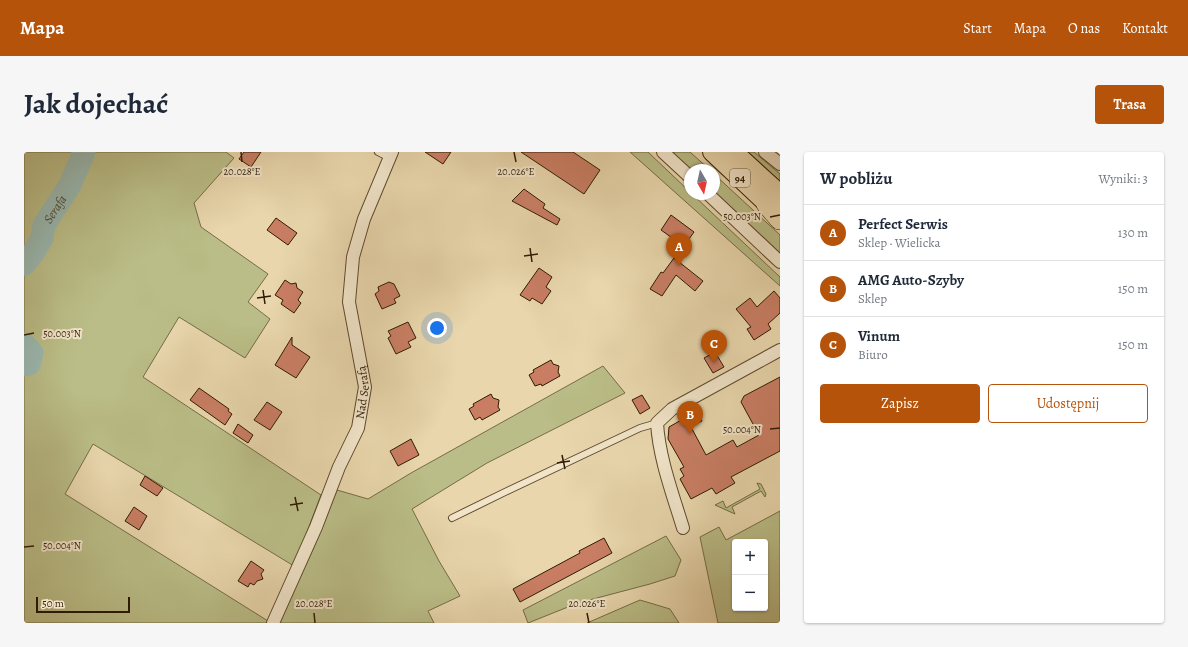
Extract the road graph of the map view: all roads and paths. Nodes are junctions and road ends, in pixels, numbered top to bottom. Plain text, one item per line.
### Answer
1 (378, 152) edge
2 (663, 152) edge
3 (712, 152) edge
4 (734, 152) edge
5 (765, 152) edge
6 (391, 155) edge
7 (780, 164) edge
8 (684, 171) edge
9 (714, 200) edge
10 (777, 208) edge
11 (780, 262) edge
12 (780, 350) edge
13 (657, 423) junction
14 (452, 518) dead end
15 (683, 528) dead end
16 (273, 623) edge

1 - 6 lane
2 - 8 street
3 - 10 main road, 94
4 - 10 main road, 94
5 - 7 street
6 - 16 street, Nad Serafą
9 - 11 street
12 - 13 street
13 - 14 lane
13 - 15 street

